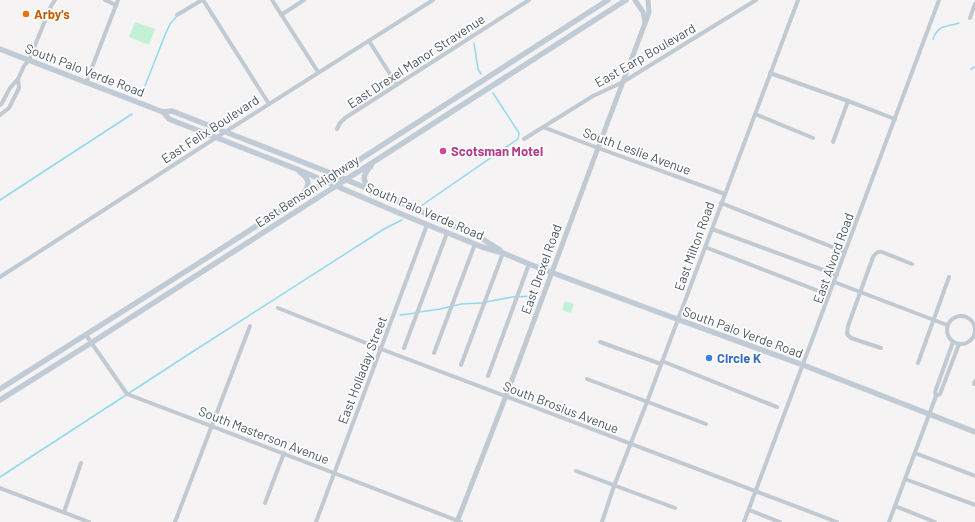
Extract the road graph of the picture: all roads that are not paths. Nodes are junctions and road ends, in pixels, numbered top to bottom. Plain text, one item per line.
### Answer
1 (55, 0) edge
2 (105, 0) edge
3 (203, 0) edge
4 (272, 0) edge
5 (304, 0) edge
6 (433, 0) edge
7 (529, 0) edge
8 (608, 0) edge
9 (626, 0) edge
10 (635, 0) edge
11 (648, 0) edge
12 (756, 0) edge
13 (798, 0) edge
14 (939, 0) edge
15 (117, 2) edge
16 (975, 4) edge
17 (178, 15) dead end
18 (281, 15) junction
19 (970, 18) dead end
20 (645, 25) junction
21 (369, 41) junction
22 (0, 49) edge
23 (29, 60) junction
24 (318, 72) junction
25 (770, 73) junction
26 (18, 79) junction
27 (86, 82) junction
28 (623, 82) junction
29 (397, 85) junction
30 (848, 100) junction
31 (269, 104) junction
32 (0, 105) edge
33 (163, 112) junction
34 (755, 114) junction
35 (0, 115) edge
36 (895, 119) junction
37 (543, 127) junction
38 (337, 129) dead end
39 (225, 132) junction
40 (216, 137) junction
41 (813, 138) dead end
42 (524, 140) dead end
43 (833, 142) dead end
44 (598, 148) junction
45 (380, 158) junction
46 (293, 167) junction
47 (335, 176) junction
48 (345, 180) junction
49 (327, 181) junction
50 (337, 186) junction
51 (374, 192) junction
52 (724, 194) junction
53 (298, 200) junction
54 (721, 203) junction
55 (427, 225) junction
56 (712, 229) junction
57 (447, 233) junction
58 (475, 244) junction
59 (705, 247) junction
60 (503, 252) junction
61 (846, 252) junction
62 (530, 264) junction
63 (912, 264) dead end
64 (191, 268) junction
65 (551, 272) junction
66 (837, 275) junction
67 (197, 276) junction
68 (0, 277) edge
69 (949, 277) dead end
70 (834, 282) junction
71 (860, 292) junction
72 (829, 295) junction
73 (278, 308) dead end
74 (678, 320) junction
75 (933, 320) junction
76 (948, 325) junction
77 (250, 326) dead end
78 (86, 335) junction
79 (974, 336) edge
80 (600, 342) dead end
81 (953, 342) junction
82 (91, 343) junction
83 (959, 344) junction
84 (404, 348) dead end
85 (881, 348) dead end
86 (381, 349) junction
87 (434, 353) dead end
88 (662, 362) junction
89 (918, 363) dead end
90 (461, 365) dead end
91 (803, 366) junction
92 (488, 376) dead end
93 (587, 380) dead end
94 (0, 389) edge
95 (506, 396) junction
96 (936, 396) junction
97 (0, 400) edge
98 (647, 402) junction
99 (777, 407) dead end
100 (929, 414) junction
101 (706, 424) dead end
102 (211, 426) junction
103 (975, 432) edge
104 (630, 444) junction
105 (284, 453) junction
106 (915, 453) junction
107 (81, 463) dead end
108 (576, 471) dead end
109 (334, 473) junction
110 (975, 476) edge
111 (905, 478) junction
112 (614, 486) junction
113 (0, 488) edge
114 (756, 491) junction
115 (265, 503) dead end
116 (975, 505) edge
117 (895, 506) junction
118 (675, 508) dead end
119 (749, 510) junction
120 (64, 512) junction
121 (89, 522) edge
122 (175, 522) edge
123 (316, 522) edge
124 (458, 522) edge
125 (602, 522) edge
126 (744, 522) edge
127 (780, 522) edge
128 (837, 522) edge
129 (889, 522) edge
130 (935, 522) edge

1 - 23 street
2 - 15 street
3 - 17 street
3 - 31 street
4 - 18 street
5 - 18 street
6 - 21 street, East Felix Boulevard
7 - 29 street, East Drexel Manor Stravenue
8 - 47 main road, East Benson Highway
9 - 45 main road, East Benson Highway
10 - 20 street
11 - 20 street, East Drexel Road
12 - 28 street, East Earp Boulevard
13 - 25 street, East Milton Road
14 - 36 street, East Alvord Road
15 - 27 street
16 - 19 street
18 - 24 street
20 - 28 street, East Drexel Road
21 - 24 street, East Felix Boulevard
21 - 29 street
22 - 23 main road, South Palo Verde Road
23 - 26 street
23 - 27 main road, South Palo Verde Road
24 - 31 street, East Felix Boulevard
25 - 30 street
25 - 34 street, East Milton Road
26 - 32 street
26 - 35 street
27 - 33 main road, South Palo Verde Road
28 - 37 street, East Earp Boulevard
28 - 44 street, East Drexel Road
29 - 38 street, East Drexel Manor Stravenue
30 - 36 street
30 - 43 street
31 - 39 street, East Felix Boulevard
33 - 39 main road, South Palo Verde Road
33 - 40 main road, South Palo Verde Road
34 - 41 street
34 - 52 street, East Milton Road
36 - 61 street, East Alvord Road
37 - 42 street, East Earp Boulevard
37 - 44 street, South Leslie Avenue
39 - 40 street, East Felix Boulevard
39 - 47 main road, South Palo Verde Road
40 - 46 main road, South Palo Verde Road
40 - 68 street, East Felix Boulevard
44 - 52 street, South Leslie Avenue
44 - 65 street, East Drexel Road
45 - 48 main road, East Benson Highway
45 - 51 main road
46 - 49 main road, South Palo Verde Road
46 - 53 main road
47 - 48 main road, South Palo Verde Road
47 - 49 main road, East Benson Highway
48 - 50 main road, East Benson Highway
48 - 51 main road, South Palo Verde Road
49 - 50 main road, South Palo Verde Road
49 - 53 main road, East Benson Highway
50 - 55 main road, South Palo Verde Road
50 - 67 main road, East Benson Highway
51 - 60 main road, South Palo Verde Road
52 - 54 street, East Milton Road
53 - 64 main road, East Benson Highway
54 - 56 street, East Milton Road
54 - 61 street
55 - 57 main road, South Palo Verde Road
55 - 86 street, East Holladay Street
56 - 59 street, East Milton Road
56 - 66 street
57 - 58 main road, South Palo Verde Road
57 - 84 street
58 - 60 main road, South Palo Verde Road
58 - 87 street
59 - 72 street
59 - 74 street, East Milton Road
60 - 62 main road, South Palo Verde Road
60 - 90 street
61 - 66 street, East Alvord Road
62 - 65 main road, South Palo Verde Road
62 - 92 street
63 - 71 street
64 - 67 main road
64 - 78 main road, East Benson Highway
65 - 74 main road, South Palo Verde Road
65 - 95 street, East Drexel Road
66 - 70 street, East Alvord Road
67 - 82 main road, East Benson Highway
69 - 75 street
70 - 71 street
70 - 72 street, East Alvord Road
71 - 75 street
71 - 85 street
72 - 91 street, East Alvord Road
73 - 86 street, South Brosius Avenue
74 - 88 street, East Milton Road
74 - 91 main road, South Palo Verde Road
75 - 76 street
75 - 89 street
76 - 79 street
76 - 81 street
77 - 102 street
78 - 82 street, South Masterson Avenue
78 - 94 main road, East Benson Highway
79 - 83 street
80 - 88 street
81 - 83 street
81 - 96 street
82 - 97 main road, East Benson Highway
82 - 102 street, South Masterson Avenue
83 - 96 street
86 - 95 street, South Brosius Avenue
86 - 109 street, East Holladay Street
88 - 98 street, East Milton Road
88 - 99 street
91 - 100 main road, South Palo Verde Road
91 - 114 street, East Alvord Road
93 - 98 street
95 - 104 street, South Brosius Avenue
95 - 124 street, East Drexel Road
96 - 100 street
98 - 101 street
98 - 104 street, East Milton Road
100 - 103 main road, South Palo Verde Road
100 - 106 street
102 - 105 street, South Masterson Avenue
102 - 122 street
104 - 112 street, East Milton Road
104 - 114 street, South Brosius Avenue
105 - 109 street, South Masterson Avenue
105 - 115 street
106 - 110 street
106 - 111 street
107 - 120 street
108 - 112 street
109 - 123 street, East Holladay Street
109 - 124 street, South Masterson Avenue
111 - 116 street
111 - 117 street
112 - 118 street
112 - 125 street, East Milton Road
113 - 120 street
114 - 119 street, East Alvord Road
114 - 128 street, South Brosius Avenue
117 - 129 street
117 - 130 street
119 - 126 street, East Alvord Road
119 - 127 street
120 - 121 street

